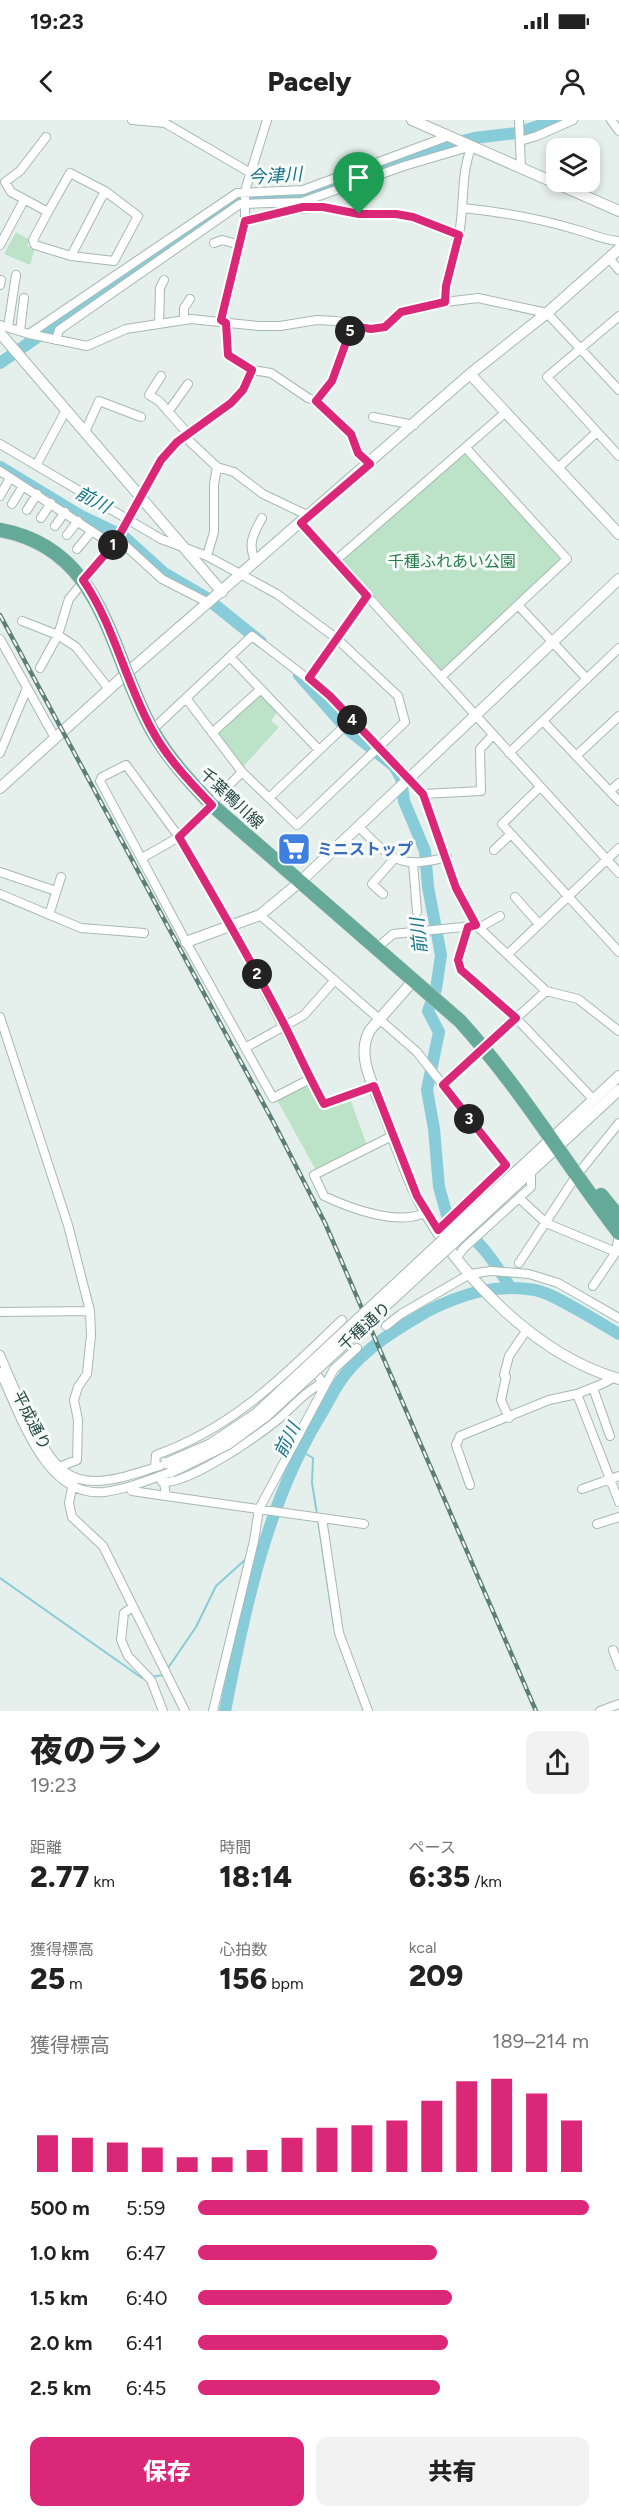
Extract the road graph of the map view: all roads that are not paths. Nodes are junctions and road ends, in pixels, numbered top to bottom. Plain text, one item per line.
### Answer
1 (132, 120) edge
2 (267, 120) edge
3 (412, 120) edge
4 (519, 120) edge
5 (573, 120) edge
6 (610, 120) edge
7 (619, 131) edge
8 (449, 136) junction
9 (46, 137) dead end
10 (520, 141) junction
11 (472, 146) junction
12 (521, 168) junction
13 (249, 172) junction
14 (105, 191) junction
15 (245, 191) junction
16 (24, 200) junction
17 (245, 204) junction
18 (463, 208) junction
19 (619, 211) edge
20 (48, 212) junction
21 (245, 221) junction
22 (459, 235) junction
23 (619, 241) edge
24 (214, 243) dead end
25 (0, 245) edge
26 (240, 245) junction
27 (619, 249) edge
28 (70, 256) junction
29 (609, 258) junction
30 (619, 270) edge
31 (16, 275) dead end
32 (164, 280) dead end
33 (24, 298) dead end
34 (190, 299) dead end
35 (445, 302) junction
36 (547, 313) junction
37 (619, 316) edge
38 (184, 320) junction
39 (224, 322) junction
40 (159, 323) junction
41 (352, 326) junction
42 (3, 328) edge
43 (126, 329) junction
44 (25, 332) junction
45 (56, 340) junction
46 (127, 340) dead end
47 (581, 349) junction
48 (252, 370) junction
49 (470, 374) junction
50 (161, 376) dead end
51 (616, 380) edge
52 (188, 384) dead end
53 (619, 390) edge
54 (316, 401) junction
55 (66, 410) junction
56 (168, 412) junction
57 (506, 412) junction
58 (141, 417) dead end
59 (373, 417) dead end
60 (414, 424) junction
61 (86, 432) junction
62 (597, 432) junction
63 (186, 436) junction
64 (0, 444) edge
65 (466, 448) junction
66 (619, 456) edge
67 (37, 464) junction
68 (370, 464) junction
69 (217, 467) junction
70 (558, 468) junction
71 (0, 471) edge
72 (10, 478) junction
73 (23, 486) junction
74 (37, 495) junction
75 (0, 496) edge
76 (141, 496) junction
77 (51, 503) junction
78 (12, 504) dead end
79 (27, 510) dead end
80 (65, 512) junction
81 (128, 517) junction
82 (41, 518) dead end
83 (262, 518) dead end
84 (305, 519) junction
85 (78, 521) junction
86 (55, 526) dead end
87 (0, 530) edge
88 (92, 531) junction
89 (619, 534) edge
90 (68, 535) dead end
91 (115, 542) junction
92 (183, 546) junction
93 (77, 549) dead end
94 (207, 555) junction
95 (335, 561) junction
96 (256, 562) junction
97 (243, 574) junction
98 (619, 579) edge
99 (83, 580) junction
100 (222, 592) junction
101 (367, 596) junction
102 (209, 603) junction
103 (518, 605) junction
104 (22, 621) dead end
105 (58, 635) junction
106 (336, 638) junction
107 (0, 639) edge
108 (552, 642) junction
109 (619, 648) edge
110 (230, 657) junction
111 (40, 668) dead end
112 (127, 673) junction
113 (441, 677) junction
114 (309, 678) junction
115 (587, 679) junction
116 (27, 688) junction
117 (109, 689) junction
118 (261, 689) junction
119 (186, 698) junction
120 (475, 715) junction
121 (619, 716) edge
122 (352, 719) junction
123 (543, 721) junction
124 (152, 730) junction
125 (212, 733) junction
126 (493, 735) junction
127 (55, 738) junction
128 (378, 748) junction
129 (319, 750) junction
130 (0, 753) edge
131 (509, 753) junction
132 (576, 756) junction
133 (242, 772) junction
134 (408, 778) junction
135 (619, 783) edge
136 (540, 787) junction
137 (0, 788) edge
138 (610, 791) junction
139 (423, 794) junction
140 (270, 798) junction
141 (619, 801) edge
142 (212, 805) junction
143 (358, 826) junction
144 (511, 834) junction
145 (179, 837) junction
146 (619, 848) edge
147 (494, 850) dead end
148 (447, 857) junction
149 (142, 858) junction
150 (394, 859) junction
151 (607, 860) junction
152 (413, 863) junction
153 (0, 872) edge
154 (619, 873) edge
155 (61, 877) dead end
156 (301, 881) junction
157 (57, 891) junction
158 (0, 894) edge
159 (384, 894) dead end
160 (515, 897) dead end
161 (568, 897) junction
162 (417, 912) dead end
163 (49, 915) junction
164 (260, 915) junction
165 (500, 916) dead end
166 (540, 924) junction
167 (231, 926) junction
168 (475, 926) junction
169 (144, 933) dead end
170 (186, 942) junction
171 (378, 948) junction
172 (619, 952) edge
173 (508, 954) junction
174 (334, 981) junction
175 (413, 981) junction
176 (546, 991) junction
177 (0, 1017) edge
178 (516, 1018) junction
179 (380, 1019) junction
180 (285, 1026) junction
181 (619, 1031) edge
182 (484, 1047) junction
183 (245, 1048) junction
184 (619, 1076) edge
185 (310, 1079) junction
186 (443, 1085) junction
187 (374, 1086) junction
188 (619, 1090) edge
189 (593, 1100) junction
190 (619, 1123) edge
191 (392, 1136) junction
192 (555, 1142) junction
193 (531, 1172) junction
194 (579, 1173) junction
195 (510, 1185) junction
196 (519, 1198) junction
197 (426, 1212) junction
198 (619, 1217) edge
199 (546, 1223) junction
200 (438, 1230) junction
201 (619, 1234) edge
202 (616, 1252) junction
203 (458, 1257) junction
204 (519, 1263) dead end
205 (470, 1274) junction
206 (593, 1286) dead end
207 (90, 1311) junction
208 (0, 1312) edge
209 (619, 1318) edge
210 (386, 1326) dead end
211 (526, 1331) junction
212 (0, 1355) edge
213 (302, 1357) junction
214 (0, 1372) edge
215 (616, 1378) edge
216 (594, 1388) junction
217 (308, 1393) junction
218 (577, 1394) junction
219 (316, 1403) junction
220 (510, 1418) junction
221 (610, 1436) dead end
222 (59, 1467) junction
223 (155, 1467) junction
224 (169, 1468) junction
225 (615, 1477) edge
226 (74, 1478) junction
227 (162, 1479) junction
228 (470, 1485) dead end
229 (71, 1487) junction
230 (582, 1489) dead end
231 (132, 1491) dead end
232 (166, 1496) junction
233 (619, 1502) edge
234 (259, 1509) junction
235 (619, 1517) edge
236 (319, 1518) junction
237 (364, 1524) dead end
238 (597, 1524) dead end
239 (133, 1607) junction
240 (613, 1650) dead end
241 (619, 1666) edge
242 (619, 1704) edge
243 (606, 1710) edge
244 (163, 1711) edge
245 (185, 1711) edge
246 (213, 1711) edge
247 (368, 1711) edge

1 - 13 street
2 - 13 street
3 - 8 street
4 - 10 street
5 - 10 street
6 - 7 street
8 - 11 street
8 - 15 street
9 - 16 street
10 - 12 street
11 - 12 street
11 - 17 street
11 - 18 street
12 - 19 street
13 - 15 street
14 - 20 street
14 - 28 street
14 - 28 street
15 - 17 street
15 - 44 street
16 - 20 street
16 - 25 street
17 - 21 street
17 - 45 street
18 - 22 street
18 - 23 street
20 - 28 street
21 - 22 street
21 - 26 street
22 - 35 street
24 - 26 street
26 - 39 street
27 - 29 street
29 - 30 street
29 - 36 street
31 - 42 street
32 - 40 street
33 - 44 street
34 - 38 street
35 - 36 street
35 - 41 street
36 - 47 street
36 - 49 street
37 - 47 street
38 - 39 street
38 - 40 street
39 - 41 street
39 - 48 street
40 - 43 street
41 - 54 street
42 - 44 street
42 - 55 street
43 - 45 street
43 - 46 street
44 - 45 street
47 - 51 street
47 - 62 street
48 - 54 street
48 - 63 street
49 - 57 street
49 - 60 street
50 - 56 street
51 - 53 street
52 - 56 street
54 - 68 street
55 - 61 street
55 - 67 street
56 - 63 street
57 - 65 street
57 - 70 street
58 - 61 street
59 - 60 street
60 - 68 street
61 - 76 street
62 - 66 street
62 - 70 street
63 - 69 street
63 - 76 street
64 - 67 street
65 - 95 street
65 - 103 street
67 - 81 street
68 - 84 street
69 - 84 street
69 - 94 street
70 - 89 street
71 - 72 street
72 - 73 street
72 - 75 street
73 - 74 street
73 - 78 street
74 - 77 street
74 - 79 street
76 - 81 street
76 - 92 street
77 - 80 street
77 - 82 street
80 - 85 street
80 - 86 street
81 - 91 street
81 - 92 street
83 - 96 street
84 - 95 street
84 - 96 street
85 - 88 street
85 - 90 street
87 - 99 main road, 千葉鴨川線
88 - 91 street
88 - 93 street
91 - 99 street
91 - 102 street
92 - 94 street
92 - 100 street
94 - 97 street
95 - 101 street
96 - 97 street
97 - 100 street
97 - 106 street
98 - 108 street
99 - 105 street
99 - 112 main road, 千葉鴨川線
100 - 102 street
101 - 106 street
101 - 113 street
102 - 112 street
103 - 108 street
103 - 113 street
104 - 105 street
105 - 111 street
105 - 117 street
106 - 114 street
106 - 128 street
107 - 116 street
108 - 115 street
108 - 120 street
109 - 115 street
110 - 114 street
110 - 118 street
110 - 119 street
112 - 117 street
112 - 124 main road, 千葉鴨川線
113 - 120 street
114 - 122 street
115 - 123 street
116 - 127 street
116 - 130 street
117 - 127 street
118 - 125 street
118 - 129 street
119 - 124 street
119 - 125 street
120 - 126 street
120 - 134 street
121 - 132 street
122 - 128 street
122 - 129 street
123 - 131 street
123 - 132 street
124 - 142 main road, 千葉鴨川線
125 - 133 street
126 - 131 street
126 - 139 street
127 - 137 street
128 - 134 street
128 - 140 street
129 - 140 street
131 - 136 street
132 - 138 street
133 - 140 street
133 - 142 street
134 - 139 street
134 - 143 street
135 - 138 street
136 - 144 street
136 - 151 street
138 - 141 street
139 - 148 street
142 - 145 street
142 - 156 main road, 千葉鴨川線
143 - 150 street
143 - 156 street
144 - 147 street
144 - 161 street
145 - 149 street
145 - 149 street
145 - 167 street
146 - 151 street
148 - 152 street
148 - 168 street
149 - 170 street
150 - 152 street
150 - 159 street
151 - 154 street
151 - 161 street
152 - 162 street
153 - 157 street
155 - 157 street
156 - 164 street
156 - 171 main road, 千葉鴨川線
157 - 163 street
158 - 163 street
160 - 166 street
161 - 166 street
161 - 172 street
163 - 169 street
164 - 167 street
164 - 174 street
165 - 168 street
166 - 173 street
167 - 170 street
167 - 180 street
168 - 171 street
168 - 173 street
168 - 178 street
170 - 183 street
171 - 175 main road, 千葉鴨川線
173 - 176 street
174 - 179 street
174 - 180 street
175 - 179 street
175 - 182 main road, 千葉鴨川線
176 - 178 street
176 - 181 street
177 - 207 street
178 - 182 street
178 - 189 street
179 - 186 street
179 - 187 street
180 - 183 street
180 - 185 street
182 - 186 street
182 - 192 main road, 千葉鴨川線
183 - 185 street
184 - 189 street, 千種通り
185 - 187 street
186 - 200 street
187 - 191 street
188 - 192 street, 千種通り
189 - 192 street, 千種通り
190 - 194 street
191 - 197 street
191 - 197 street
192 - 193 street, 千種通り
192 - 194 main road, 千葉鴨川線
192 - 195 street, 千種通り
193 - 195 street, 千種通り
193 - 196 street
194 - 198 main road, 千葉鴨川線
194 - 199 street
194 - 201 main road, 千葉鴨川線
195 - 224 street, 千種通り, bridge
196 - 199 street
196 - 203 street
197 - 200 street
199 - 202 street
199 - 204 street
200 - 203 street
201 - 202 street
202 - 206 street
203 - 205 street
205 - 209 street
205 - 210 street
205 - 211 street
207 - 208 street
207 - 222 street
211 - 215 street
211 - 220 street
212 - 222 street, 平成通り
213 - 217 street
213 - 219 street
213 - 223 street
214 - 229 street, 平成通り
215 - 216 street
216 - 218 street
216 - 221 street
217 - 219 street
217 - 227 street
218 - 220 street
218 - 225 street
219 - 234 street
220 - 228 street
222 - 226 street, 平成通り
223 - 224 street, 千種通り
223 - 226 street, 千種通り
224 - 227 street, 千種通り
225 - 230 street
225 - 233 street
226 - 229 street
227 - 229 street, 千種通り
227 - 232 street
229 - 239 street
231 - 232 street
232 - 234 street
234 - 236 street
234 - 246 street
235 - 238 street
236 - 237 street
236 - 247 street
239 - 244 street
239 - 245 street
240 - 241 street
242 - 243 street

